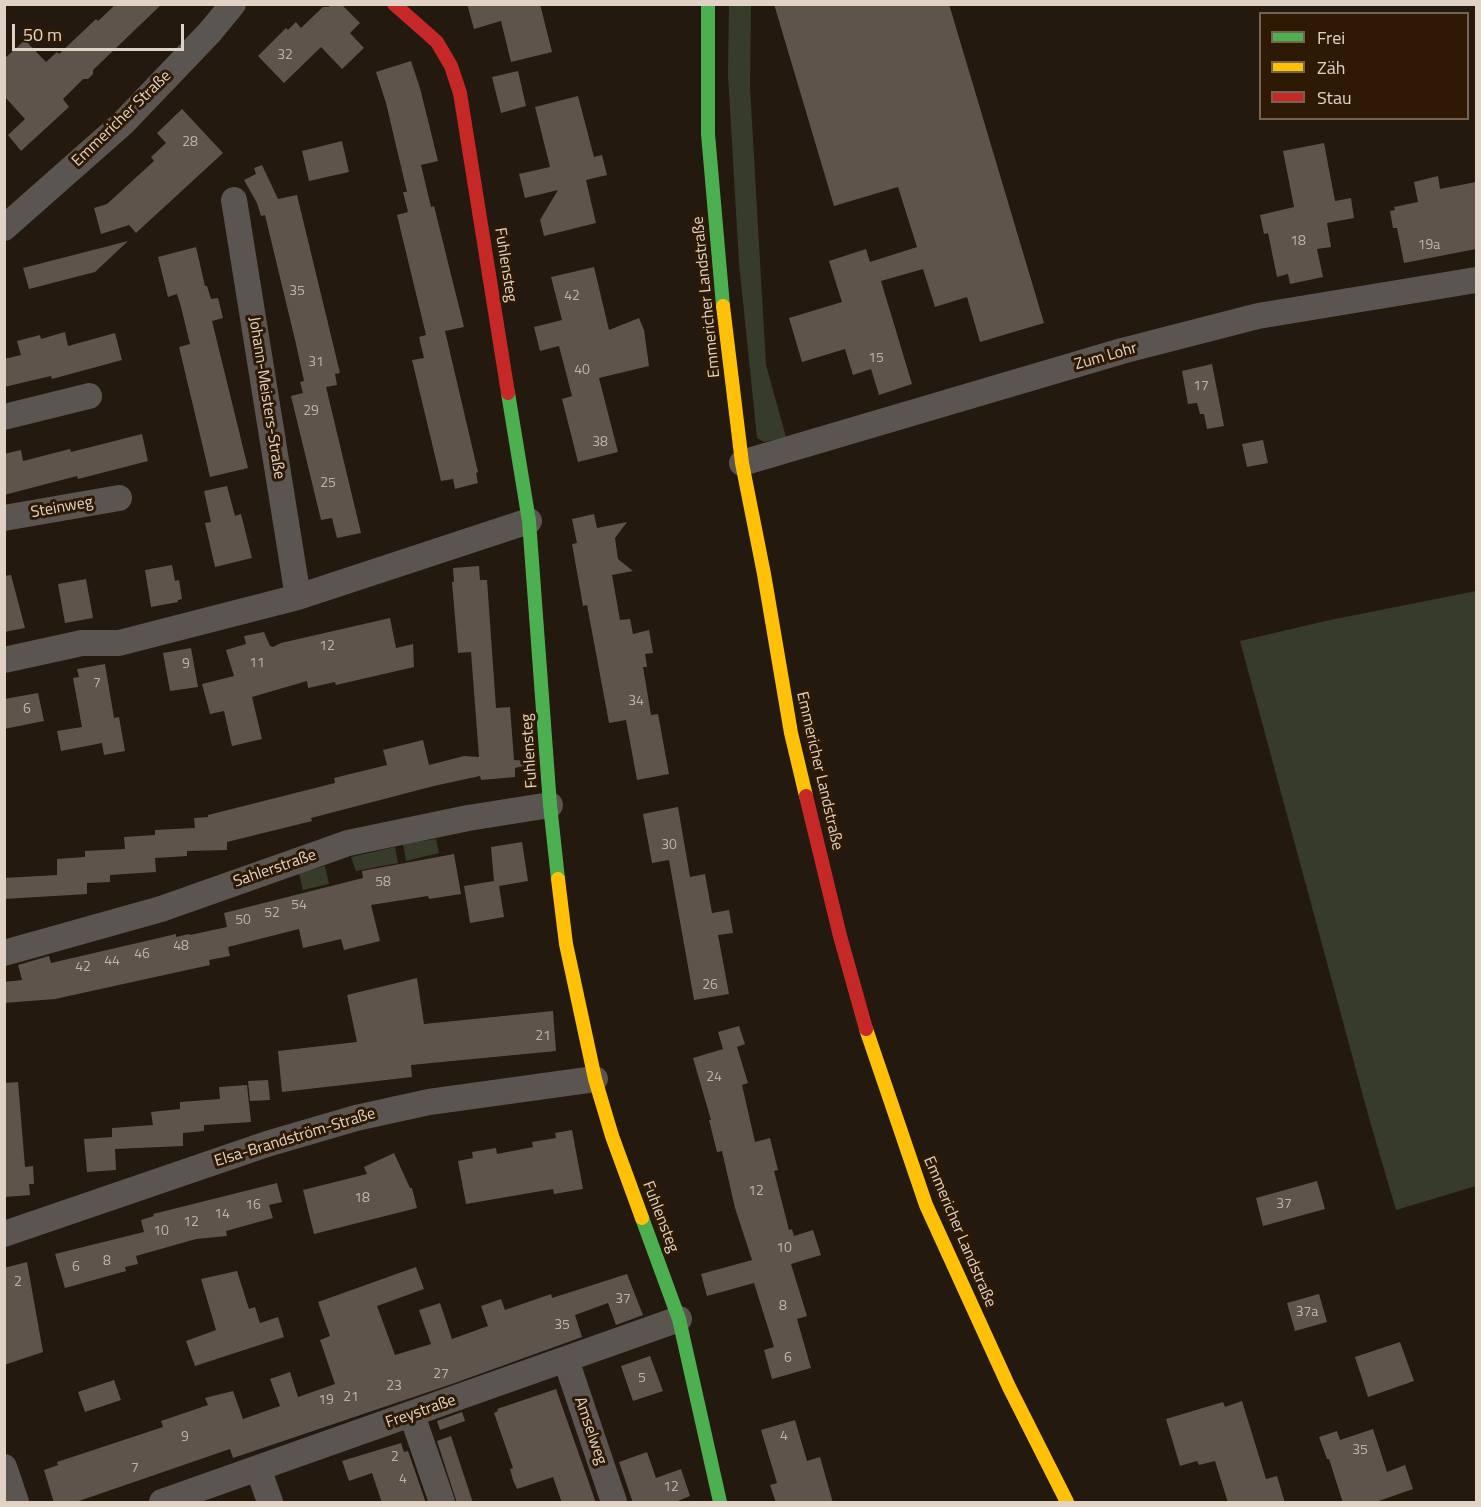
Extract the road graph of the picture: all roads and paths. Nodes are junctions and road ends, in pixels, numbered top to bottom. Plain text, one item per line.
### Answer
1 (233, 4) edge
2 (394, 4) edge
3 (708, 4) edge
4 (234, 200) dead end
5 (4, 228) edge
6 (1476, 280) edge
7 (89, 396) dead end
8 (4, 417) edge
9 (742, 463) junction
10 (119, 498) dead end
11 (4, 518) edge
12 (529, 520) junction
13 (298, 597) junction
14 (4, 660) edge
15 (550, 805) junction
16 (4, 953) edge
17 (595, 1079) junction
18 (4, 1234) edge
19 (679, 1319) junction
20 (566, 1360) junction
21 (412, 1415) junction
22 (4, 1467) edge
23 (258, 1468) junction
24 (16, 1503) edge
25 (162, 1503) edge
26 (270, 1503) edge
27 (442, 1503) edge
28 (614, 1503) edge
29 (720, 1503) edge
30 (1067, 1503) edge

1 - 5 street, Emmericher Straße
2 - 12 street, Fuhlensteg
3 - 9 street, Emmericher Landstraße
4 - 13 street, Johann-Meisters-Straße
6 - 9 street, Zum Lohr
7 - 8 street
9 - 30 street, Emmericher Landstraße
10 - 11 street, Steinweg
12 - 13 street
12 - 15 street, Fuhlensteg
13 - 14 street
15 - 16 street, Sahlerstraße
15 - 17 street, Fuhlensteg
17 - 18 street, Elsa-Brandström-Straße
17 - 19 street, Fuhlensteg
19 - 20 street, Freystraße
19 - 29 street, Fuhlensteg
20 - 21 street, Freystraße
20 - 28 street, Amselweg
21 - 23 street, Freystraße
21 - 27 street
22 - 24 street
23 - 25 street, Freystraße
23 - 26 street

